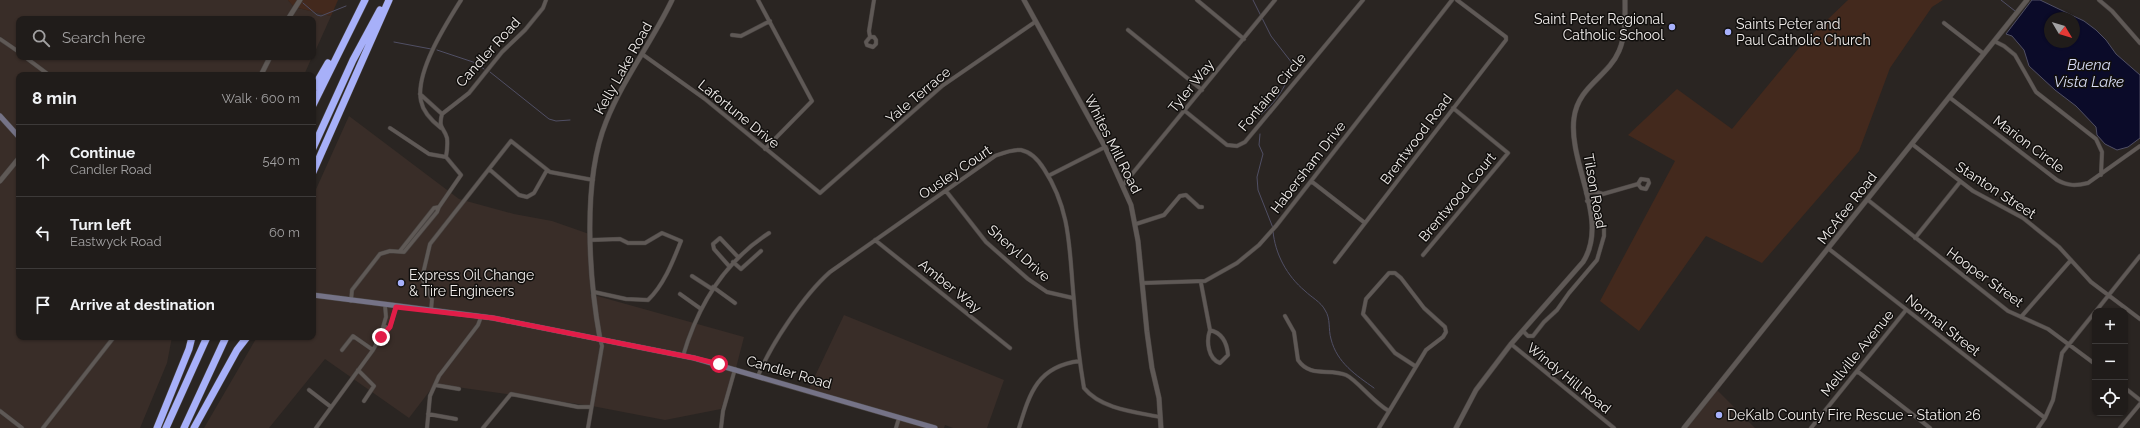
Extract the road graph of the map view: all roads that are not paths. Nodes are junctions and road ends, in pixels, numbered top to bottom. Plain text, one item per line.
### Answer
1 (300, 0) edge
2 (385, 0) edge
3 (389, 0) edge
4 (461, 0) edge
5 (546, 0) edge
6 (672, 0) edge
7 (758, 0) edge
8 (874, 0) edge
9 (1024, 0) edge
10 (1197, 0) edge
11 (1275, 0) edge
12 (1363, 0) edge
13 (1452, 0) edge
14 (1457, 0) edge
15 (1625, 0) edge
16 (2027, 0) edge
17 (2099, 0) edge
18 (363, 2) edge
19 (289, 16) edge
20 (770, 21) junction
21 (1035, 22) junction
22 (1944, 23) dead end
23 (1128, 30) dead end
24 (732, 35) dead end
25 (870, 37) dead end
26 (0, 39) edge
27 (1244, 39) junction
28 (1994, 41) junction
29 (2140, 43) edge
30 (16, 50) edge
31 (642, 54) junction
32 (1984, 54) junction
33 (29, 60) edge
34 (268, 60) edge
35 (45, 72) edge
36 (262, 72) edge
37 (316, 84) edge
38 (1202, 90) junction
39 (420, 94) junction
40 (1949, 97) junction
41 (316, 99) edge
42 (1453, 108) junction
43 (1185, 111) junction
44 (442, 114) junction
45 (0, 116) edge
46 (390, 128) dead end
47 (440, 128) junction
48 (16, 134) edge
49 (316, 141) edge
50 (1912, 144) junction
51 (1105, 146) junction
52 (2140, 146) edge
53 (765, 149) junction
54 (446, 158) junction
55 (16, 162) edge
56 (316, 165) edge
57 (489, 169) junction
58 (547, 170) junction
59 (2101, 175) junction
60 (1048, 176) junction
61 (593, 180) junction
62 (0, 181) edge
63 (1311, 181) junction
64 (1960, 182) junction
65 (1638, 184) dead end
66 (1123, 185) junction
67 (946, 191) junction
68 (1586, 193) junction
69 (820, 194) joint
70 (1603, 194) junction
71 (1868, 200) junction
72 (1587, 201) junction
73 (1202, 207) dead end
74 (1592, 223) junction
75 (1136, 224) junction
76 (1365, 224) junction
77 (769, 233) dead end
78 (1915, 238) junction
79 (591, 240) junction
80 (875, 240) junction
81 (1829, 249) junction
82 (761, 251) dead end
83 (1423, 255) dead end
84 (2140, 256) edge
85 (738, 257) junction
86 (2071, 260) junction
87 (733, 262) junction
88 (1335, 262) dead end
89 (729, 266) junction
90 (692, 276) dead end
91 (1201, 283) junction
92 (1143, 284) junction
93 (712, 288) junction
94 (594, 292) junction
95 (680, 294) dead end
96 (316, 295) edge
97 (2109, 296) junction
98 (1073, 298) junction
99 (351, 301) junction
100 (735, 303) dead end
101 (385, 305) junction
102 (396, 307) junction
103 (701, 308) junction
104 (2099, 308) edge
105 (1906, 310) junction
106 (431, 311) junction
107 (1285, 316) dead end
108 (2092, 316) edge
109 (481, 317) junction
110 (2021, 317) junction
111 (2140, 320) edge
112 (387, 326) junction
113 (1210, 330) junction
114 (1522, 331) junction
115 (381, 337) junction
116 (600, 339) junction
117 (112, 340) edge
118 (191, 340) edge
119 (206, 340) edge
120 (225, 340) edge
121 (245, 340) edge
122 (2069, 342) junction
123 (1511, 344) junction
124 (1010, 348) dead end
125 (342, 350) dead end
126 (372, 350) junction
127 (683, 356) junction
128 (1080, 361) junction
129 (2092, 361) edge
130 (1416, 366) junction
131 (735, 369) junction
132 (358, 370) junction
133 (1857, 371) junction
134 (758, 376) junction
135 (435, 385) junction
136 (459, 389) dead end
137 (309, 390) dead end
138 (2128, 390) edge
139 (2140, 400) edge
140 (364, 401) dead end
141 (2140, 404) edge
142 (331, 407) junction
143 (591, 407) junction
144 (0, 411) edge
145 (1389, 411) junction
146 (428, 414) junction
147 (1160, 417) junction
148 (899, 418) junction
149 (2045, 418) junction
150 (456, 419) dead end
151 (1162, 427) edge
152 (22, 428) edge
153 (42, 428) edge
154 (157, 428) edge
155 (166, 428) edge
156 (184, 428) edge
157 (194, 428) edge
158 (316, 428) edge
159 (427, 428) edge
160 (483, 428) edge
161 (588, 428) edge
162 (720, 428) edge
163 (896, 428) edge
164 (935, 428) edge
165 (1019, 428) edge
166 (1379, 428) edge
167 (1456, 428) edge
168 (1614, 428) edge
169 (1684, 428) edge
170 (1810, 428) edge
171 (1930, 428) edge
172 (2038, 428) edge
173 (2120, 428) edge

1 - 19 street
2 - 49 highway
3 - 56 highway
4 - 39 street
5 - 44 street, Candler Road
6 - 31 street, Kelly Lake Road
7 - 20 street
8 - 25 street
9 - 21 street, Whites Mill Road
10 - 27 street
11 - 27 street, Tyler Way
12 - 43 street, Fontaine Circle
13 - 63 street, Habersham Drive
14 - 42 street, Brentwood Road
15 - 68 street, Tilson Road
16 - 28 street, McAfee Road
17 - 29 street
18 - 37 highway
18 - 41 highway
20 - 24 street
20 - 53 street
21 - 51 street, Whites Mill Road
21 - 69 street, Yale Terrace
22 - 32 street
23 - 38 street
26 - 30 street
27 - 38 street, Tyler Way
28 - 32 street, McAfee Road
28 - 59 street
31 - 53 street, Lafortune Drive
31 - 61 street, Kelly Lake Road
32 - 40 street, McAfee Road
33 - 35 street
34 - 36 street
38 - 43 street, Tyler Way
39 - 44 street
39 - 47 street
40 - 50 street, McAfee Road
40 - 59 street, Marion Circle
42 - 76 street, Brentwood Road
42 - 83 street, Brentwood Court
43 - 66 street, Tyler Way
44 - 47 street
45 - 48 main road
46 - 54 street
47 - 54 street
50 - 64 street, Stanton Street
50 - 71 street, McAfee Road
51 - 60 street
51 - 66 street, Whites Mill Road
52 - 59 street, Marion Circle
53 - 69 street, Lafortune Drive
54 - 99 street
55 - 62 street
57 - 58 street
57 - 58 street
57 - 106 street
58 - 61 street
60 - 67 street, Ousley Court
60 - 98 street, Ousley Court
61 - 79 street, Kelly Lake Road
63 - 76 street
63 - 91 street, Habersham Drive
64 - 78 street
64 - 86 street, Stanton Street
65 - 70 street
66 - 75 street, Whites Mill Road
67 - 80 street, Ousley Court
67 - 98 street, Sheryl Drive
68 - 70 street
68 - 72 street, Tilson Road
70 - 72 street
71 - 78 street, Hooper Street
71 - 81 street, McAfee Road
72 - 74 street, Tilson Road
73 - 75 street
74 - 114 street, Tilson Road
74 - 114 street
75 - 92 street, Whites Mill Road
76 - 88 street, Brentwood Road
77 - 85 street
78 - 110 street, Hooper Street
79 - 94 street, Kelly Lake Road
79 - 94 street
80 - 124 street, Amber Way
80 - 134 street, Ousley Court
81 - 105 street, Normal Street
81 - 169 street, McAfee Road
82 - 87 street
84 - 97 street
85 - 87 street
85 - 89 street
86 - 97 street, Stanton Street
86 - 110 street
87 - 89 street
89 - 93 street
90 - 93 street
91 - 92 street
91 - 113 street
92 - 147 street, Whites Mill Road
93 - 100 street
93 - 103 street
94 - 116 street, Kelly Lake Road
95 - 103 street
96 - 99 main road, Candler Road
97 - 104 street
97 - 111 street, Stanton Street
98 - 128 street, Ousley Court
99 - 101 main road, Candler Road
101 - 102 main road, Candler Road
101 - 112 street
102 - 106 main road, Candler Road
102 - 112 street
103 - 127 street
105 - 133 street, Mellville Avenue
105 - 149 street, Normal Street
106 - 109 main road, Candler Road
107 - 145 street
108 - 122 street
109 - 116 main road, Candler Road
109 - 135 street
110 - 122 street, Hooper Street
112 - 115 street
112 - 115 street
113 - 113 street
114 - 123 street, Tilson Road
115 - 126 street
116 - 127 main road, Candler Road
116 - 143 street
117 - 153 street
118 - 154 highway
119 - 155 highway
120 - 156 highway
121 - 157 highway
122 - 129 street, Hooper Street
122 - 149 street
123 - 167 street, Tilson Road
123 - 168 street, Windy Hill Road
125 - 126 street
126 - 132 street
127 - 131 main road, Candler Road
128 - 147 street, Ousley Court
128 - 165 street
130 - 130 street
130 - 145 street
131 - 134 main road, Candler Road
131 - 162 street
132 - 140 street
132 - 142 street
133 - 170 street, Mellville Avenue
133 - 171 street
134 - 148 main road, Candler Road
135 - 136 street
135 - 146 street
137 - 142 street
138 - 139 street
141 - 173 street
142 - 158 street
143 - 160 street
143 - 161 street
144 - 152 street
145 - 166 street
146 - 150 street
146 - 159 street
147 - 151 street, Whites Mill Road
148 - 163 street
148 - 164 main road, Candler Road
149 - 172 street

